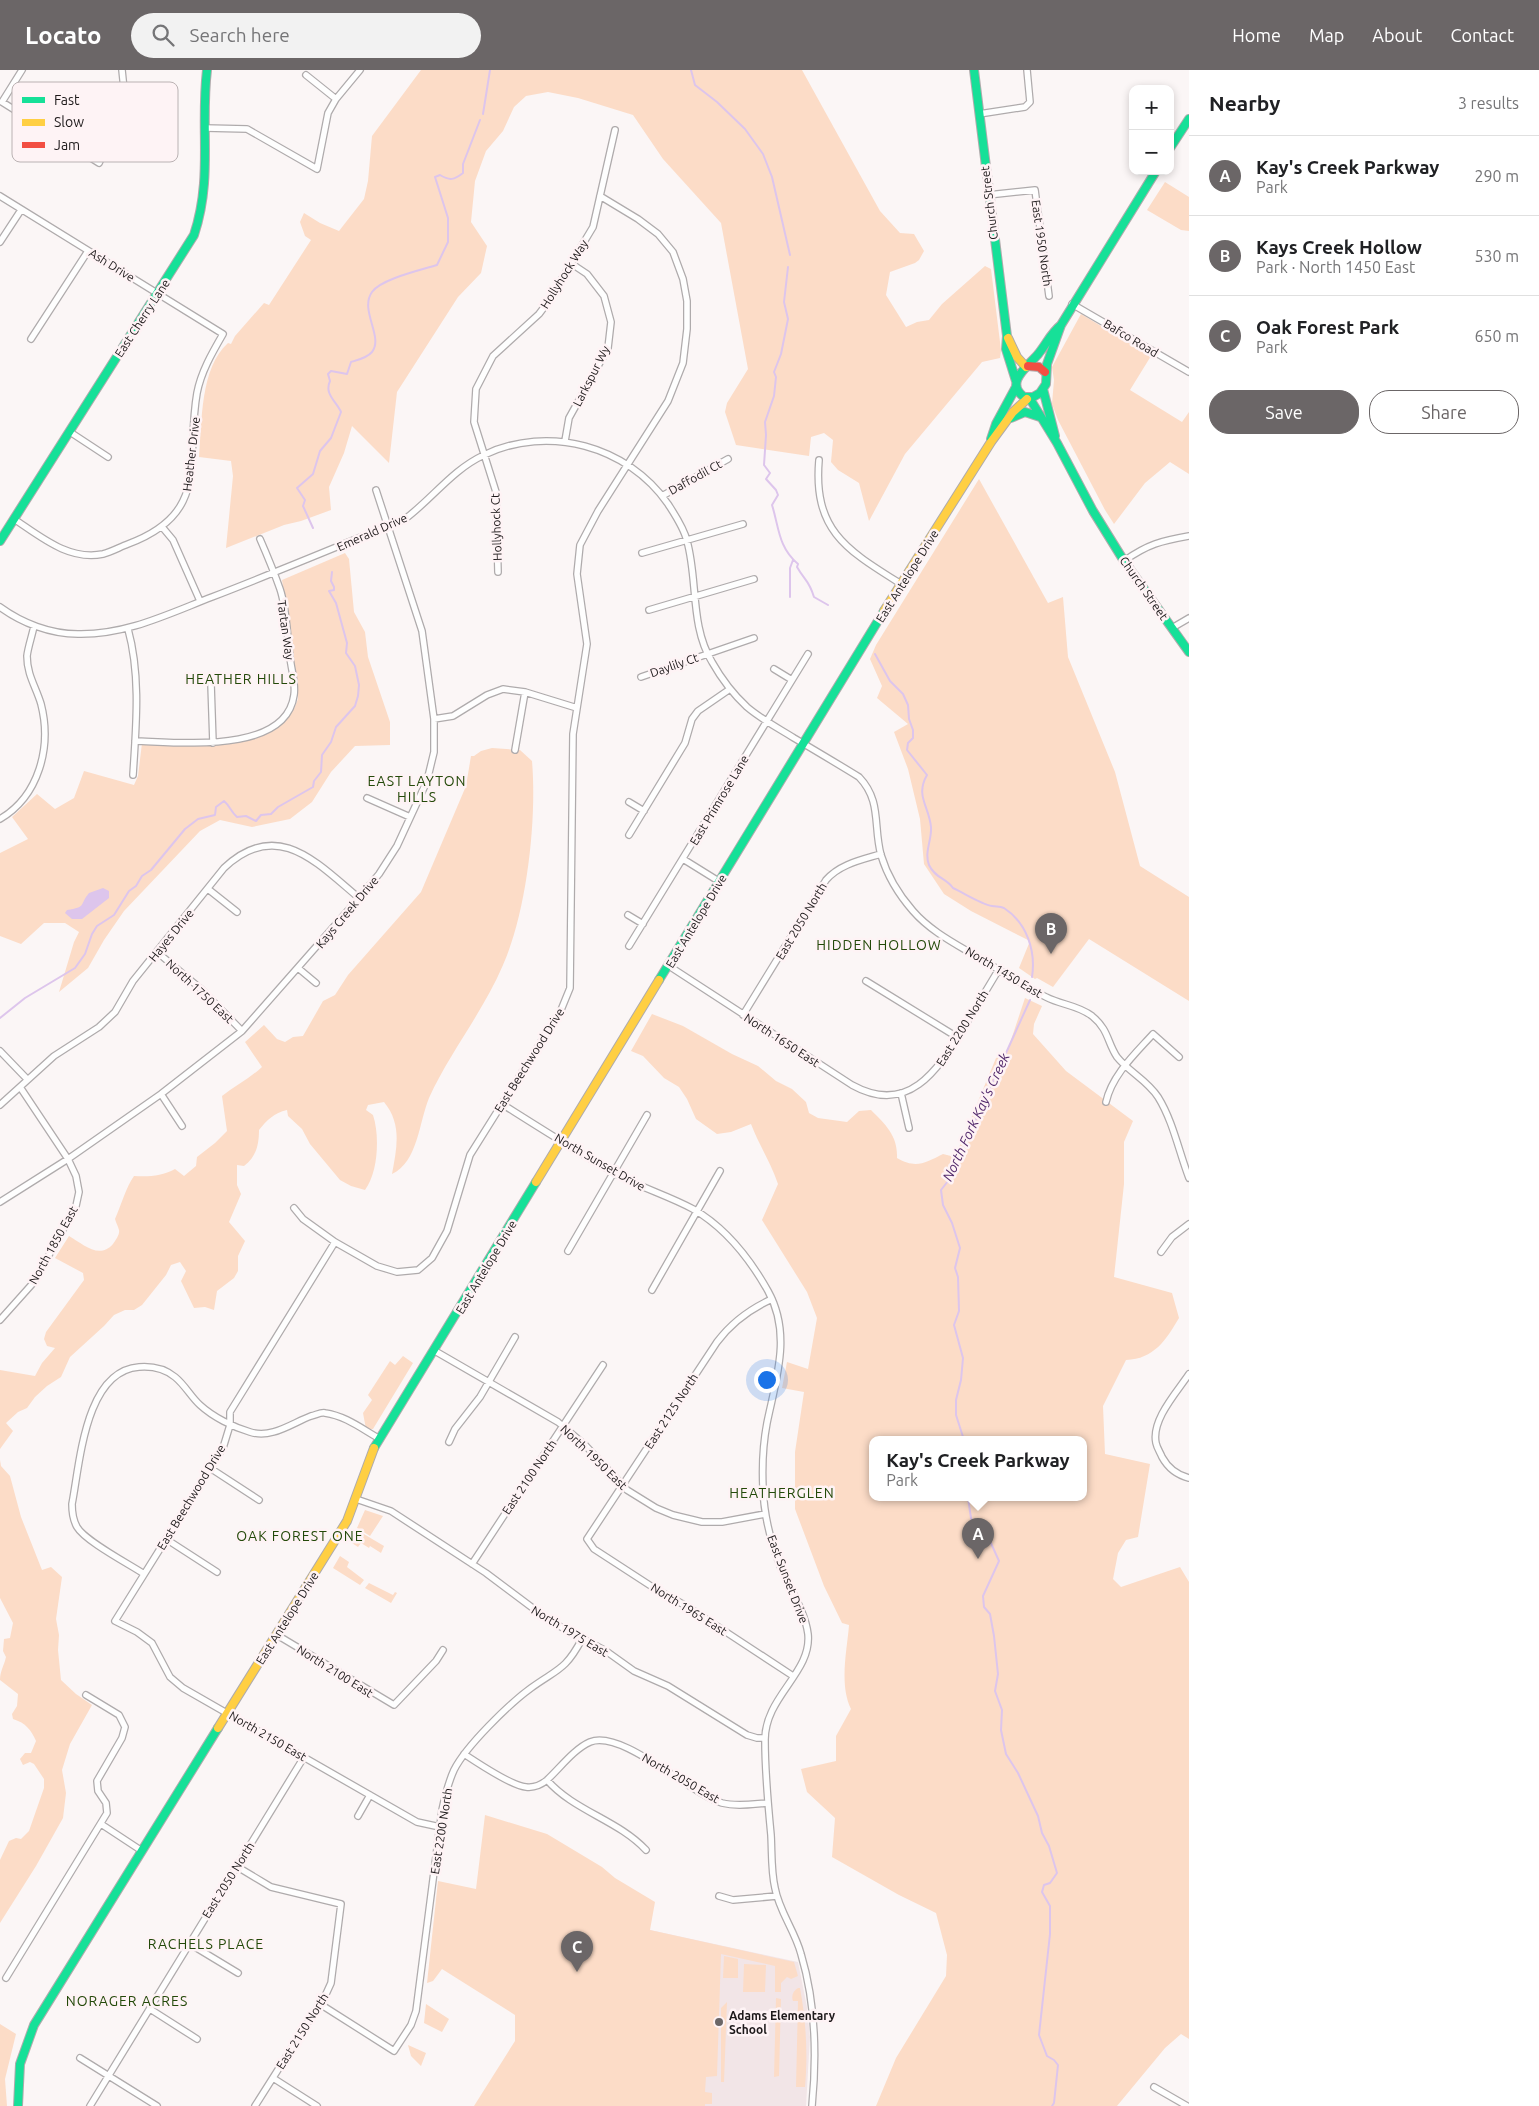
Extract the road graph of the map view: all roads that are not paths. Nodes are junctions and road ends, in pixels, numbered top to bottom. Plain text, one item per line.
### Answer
1 (22, 70) edge
2 (207, 70) edge
3 (360, 70) edge
4 (974, 70) edge
5 (1027, 70) edge
6 (306, 75) dead end
7 (14, 82) edge
8 (12, 86) edge
9 (336, 99) junction
10 (12, 108) edge
11 (979, 114) junction
12 (1189, 119) edge
13 (205, 128) junction
14 (615, 130) dead end
15 (1174, 142) edge
16 (1153, 175) edge
17 (988, 195) junction
18 (0, 196) edge
19 (600, 196) junction
20 (22, 210) junction
21 (0, 242) edge
22 (88, 251) junction
23 (572, 264) junction
24 (158, 294) junction
25 (1049, 296) dead end
26 (1072, 304) junction
27 (1061, 325) junction
28 (223, 334) joint
29 (1007, 336) junction
30 (31, 339) dead end
31 (1027, 366) junction
32 (1045, 372) junction
33 (1189, 372) edge
34 (1016, 384) junction
35 (1043, 389) junction
36 (1028, 399) junction
37 (1040, 417) junction
38 (1008, 421) junction
39 (70, 432) junction
40 (565, 441) junction
41 (991, 442) junction
42 (1057, 443) junction
43 (484, 454) junction
44 (108, 457) dead end
45 (728, 459) dead end
46 (819, 460) dead end
47 (627, 464) junction
48 (376, 490) dead end
49 (662, 496) junction
50 (14, 519) junction
51 (744, 524) dead end
52 (388, 526) junction
53 (163, 528) junction
54 (1189, 536) edge
55 (260, 539) dead end
56 (687, 539) junction
57 (0, 541) edge
58 (642, 553) dead end
59 (1124, 561) junction
60 (498, 572) dead end
61 (274, 573) junction
62 (754, 579) dead end
63 (901, 584) junction
64 (695, 596) junction
65 (200, 601) junction
66 (0, 607) edge
67 (649, 610) dead end
68 (1189, 618) edge
69 (34, 626) junction
70 (1172, 628) junction
71 (128, 629) junction
72 (754, 638) dead end
73 (1189, 652) edge
74 (707, 654) junction
75 (808, 654) dead end
76 (774, 669) dead end
77 (641, 677) dead end
78 (792, 680) junction
79 (211, 684) dead end
80 (730, 689) junction
81 (525, 692) junction
82 (577, 708) junction
83 (434, 719) junction
84 (766, 721) junction
85 (135, 741) junction
86 (213, 743) junction
87 (804, 743) junction
88 (515, 750) dead end
89 (133, 776) dead end
90 (367, 798) dead end
91 (629, 802) dead end
92 (644, 811) junction
93 (410, 817) junction
94 (0, 820) edge
95 (629, 835) dead end
96 (881, 854) junction
97 (683, 859) junction
98 (720, 882) junction
99 (208, 888) junction
100 (359, 898) junction
101 (237, 912) dead end
102 (628, 915) dead end
103 (643, 924) junction
104 (629, 946) dead end
105 (157, 952) junction
106 (669, 966) junction
107 (298, 968) junction
108 (999, 969) junction
109 (866, 981) dead end
110 (316, 983) dead end
111 (743, 1015) junction
112 (242, 1031) junction
113 (957, 1038) junction
114 (0, 1051) edge
115 (1179, 1056) dead end
116 (1126, 1066) junction
117 (27, 1079) junction
118 (20, 1087) junction
119 (901, 1093) junction
120 (161, 1094) junction
121 (1106, 1102) dead end
122 (502, 1104) junction
123 (0, 1105) edge
124 (647, 1115) dead end
125 (182, 1126) dead end
126 (909, 1128) dead end
127 (562, 1141) junction
128 (68, 1159) junction
129 (1186, 1163) edge
130 (720, 1171) dead end
131 (613, 1172) junction
132 (1189, 1178) edge
133 (0, 1202) edge
134 (294, 1208) dead end
135 (696, 1211) junction
136 (1189, 1224) edge
137 (724, 1233) joint
138 (335, 1242) junction
139 (568, 1251) dead end
140 (1161, 1252) dead end
141 (652, 1290) dead end
142 (772, 1298) junction
143 (0, 1320) edge
144 (514, 1337) dead end
145 (435, 1351) junction
146 (604, 1365) dead end
147 (1189, 1374) edge
148 (488, 1383) junction
149 (230, 1425) junction
150 (563, 1426) junction
151 (380, 1439) junction
152 (449, 1442) dead end
153 (210, 1468) junction
154 (1189, 1478) edge
155 (622, 1485) junction
156 (356, 1499) junction
157 (259, 1500) dead end
158 (765, 1514) junction
159 (166, 1539) junction
160 (587, 1539) joint
161 (472, 1564) junction
162 (217, 1572) dead end
163 (144, 1574) junction
164 (115, 1621) joint
165 (277, 1635) junction
166 (582, 1638) junction
167 (443, 1650) dead end
168 (793, 1676) junction
169 (86, 1695) dead end
170 (227, 1713) junction
171 (764, 1738) junction
172 (464, 1754) junction
173 (304, 1757) junction
174 (547, 1780) junction
175 (370, 1795) junction
176 (768, 1803) junction
177 (358, 1816) dead end
178 (101, 1824) junction
179 (440, 1827) junction
180 (646, 1850) dead end
181 (142, 1851) junction
182 (236, 1866) junction
183 (60, 1890) junction
184 (718, 1896) dead end
185 (777, 1896) junction
186 (63, 1900) dead end
187 (190, 1944) junction
188 (238, 1973) dead end
189 (6, 1978) dead end
190 (320, 2004) junction
191 (150, 2009) junction
192 (197, 2039) dead end
193 (80, 2058) dead end
194 (109, 2076) junction
195 (273, 2078) junction
196 (1154, 2087) dead end
197 (18, 2106) edge
198 (90, 2106) edge
199 (156, 2106) edge
200 (255, 2106) edge
201 (317, 2106) edge
202 (812, 2106) edge
203 (1188, 2106) edge

1 - 7 street
2 - 13 main road, East Cherry Lane
3 - 9 street
4 - 11 main road, Church Street
5 - 11 street
6 - 9 street
8 - 10 street
9 - 13 street
11 - 17 main road, Church Street
12 - 15 main road
13 - 24 main road, East Cherry Lane
14 - 19 street, Hollyhock Way
16 - 26 main road
17 - 25 street, East 1950 North
17 - 29 main road, Church Street
18 - 20 street, Ash Drive
19 - 23 street, Hollyhock Way
19 - 47 street, East Beechwood Drive
20 - 21 street
20 - 22 street, Ash Drive
22 - 24 street, Ash Drive
22 - 30 street
23 - 40 street, Larkspur Wy
23 - 43 street, Hollyhock Way
24 - 28 street, Ash Drive
24 - 39 main road, East Cherry Lane
26 - 27 main road
26 - 33 street, Bafco Road
27 - 31 main road
27 - 32 main road
28 - 53 street, Heather Drive
29 - 31 main road, Church Street
29 - 34 main road, Church Street
31 - 32 main road
31 - 34 main road
32 - 35 main road
34 - 36 main road
34 - 41 main road, East Antelope Drive
35 - 36 main road
35 - 42 main road, Church Street
36 - 37 main road, Church Street
36 - 38 main road, East Antelope Drive
37 - 38 main road
37 - 42 main road, Church Street
38 - 41 main road, East Antelope Drive
39 - 44 street
39 - 50 main road, East Cherry Lane
40 - 43 street, Emerald Drive
40 - 47 street, Emerald Drive
41 - 63 main road, East Antelope Drive
42 - 59 main road, Church Street
43 - 52 street, Emerald Drive
43 - 60 street, Hollyhock Ct
45 - 49 street, Daffodil Ct
46 - 63 street
47 - 49 street, Emerald Drive
47 - 82 street, East Beechwood Drive
48 - 52 street, Kays Creek Drive
49 - 56 street, Emerald Drive
50 - 53 street, Heather Drive
50 - 57 main road, East Cherry Lane
51 - 56 street
52 - 61 street, Emerald Drive
52 - 83 street, Kays Creek Drive
53 - 65 street
54 - 59 street
55 - 61 street, Tartan Way
56 - 58 street
56 - 64 street, Emerald Drive
59 - 70 main road, Church Street
61 - 65 street, Emerald Drive
61 - 86 street, Tartan Way
62 - 64 street
63 - 87 main road, East Antelope Drive
64 - 67 street
64 - 74 street, Emerald Drive
65 - 71 street, Emerald Drive
66 - 69 street, Emerald Drive
68 - 70 street, Church Street
69 - 71 street, Emerald Drive
69 - 94 street
70 - 73 main road, Church Street
71 - 85 street
72 - 74 street, Daylily Ct
74 - 77 street, Daylily Ct
74 - 80 street, Emerald Drive
75 - 78 street, East Primrose Lane
76 - 78 street
78 - 84 street, East Primrose Lane
79 - 86 street
80 - 84 street, Emerald Drive
80 - 92 street
81 - 82 street
81 - 83 street
81 - 88 street
82 - 122 street, East Beechwood Drive
83 - 93 street, Kays Creek Drive
84 - 87 street, Emerald Drive
84 - 97 street, East Primrose Lane
85 - 86 street, Tartan Way
85 - 89 street
87 - 96 street, North 1450 East
87 - 98 main road, East Antelope Drive
90 - 93 street
91 - 92 street
92 - 95 street
93 - 100 street, Kays Creek Drive
96 - 108 street, North 1450 East
96 - 111 street, East 2050 North
97 - 98 street
97 - 103 street, East Primrose Lane
98 - 106 main road, East Antelope Drive
99 - 100 street, Hayes Drive
99 - 101 street
99 - 105 street, Hayes Drive
100 - 107 street, Kays Creek Drive
102 - 103 street
103 - 104 street, East Primrose Lane
105 - 112 street, North 1750 East
105 - 117 street, Hayes Drive
106 - 111 street, North 1650 East
106 - 127 main road, East Antelope Drive
107 - 110 street
107 - 112 street, Kays Creek Drive
108 - 113 street, East 2200 North
108 - 116 street, North 1450 East
109 - 113 street
111 - 119 street, North 1650 East
112 - 120 street, Kays Creek Drive
113 - 119 street, East 2200 North
114 - 117 street
115 - 116 street
116 - 121 street
116 - 129 street, North 1450 East
117 - 118 street, Hayes Drive
118 - 123 street, Hayes Drive
118 - 128 street, North 1850 East
119 - 126 street
120 - 125 street
120 - 128 street, Kays Creek Drive
122 - 127 street, North Sunset Drive
122 - 138 street, East Beechwood Drive
124 - 131 street
127 - 131 street, North Sunset Drive
127 - 145 main road, East Antelope Drive
128 - 133 street, Kays Creek Drive
128 - 143 street, North 1850 East
129 - 132 street, North 1450 East
130 - 135 street
131 - 135 street, North Sunset Drive
131 - 139 street
134 - 138 street, East Beechwood Drive
135 - 137 street, North Sunset Drive
135 - 141 street
136 - 140 street
137 - 142 street, East Sunset Drive
138 - 149 street, East Beechwood Drive
142 - 155 street, East 2125 North
142 - 158 street, East Sunset Drive
144 - 148 street
145 - 148 street, North 1950 East
145 - 151 main road, East Antelope Drive
146 - 150 street, East 2100 North
147 - 154 street
148 - 150 street, North 1950 East
148 - 152 street
149 - 151 street
149 - 153 street, East Beechwood Drive
149 - 163 street
150 - 155 street, North 1950 East
150 - 161 street, East 2100 North
151 - 156 main road, East Antelope Drive
153 - 157 street
153 - 159 street, East Beechwood Drive
155 - 158 street, North 1950 East
155 - 160 street, East 2125 North
156 - 161 street, North 1975 East
156 - 165 main road, East Antelope Drive
158 - 168 street, East Sunset Drive
159 - 162 street
159 - 163 street, East Beechwood Drive
160 - 168 street, North 1965 East
161 - 166 street, North 1975 East
163 - 164 street, East Beechwood Drive
164 - 170 street, North 2150 East
165 - 167 street, North 2100 East
165 - 170 main road, East Antelope Drive
166 - 171 street, North 1975 East
166 - 172 street, East 2200 North
168 - 171 street, East Sunset Drive
169 - 178 street
170 - 173 street, North 2150 East
170 - 181 main road, East Antelope Drive
171 - 176 street, East Sunset Drive
172 - 174 street
172 - 179 street, East 2200 North
173 - 175 street, North 2150 East
173 - 182 street, East 2050 North
174 - 176 street, North 2050 East
174 - 180 street
175 - 177 street
175 - 179 street, North 2150 East
176 - 185 street, East Sunset Drive
178 - 181 street
178 - 183 street
179 - 190 street, East 2200 North
181 - 197 main road, East Antelope Drive
182 - 187 street, East 2050 North
182 - 190 street, East 2150 North
183 - 186 street
183 - 189 street
184 - 185 street
185 - 202 street, East Sunset Drive
187 - 188 street
187 - 191 street, East 2050 North
190 - 195 street, East 2150 North
191 - 192 street
191 - 194 street, East 2050 North
193 - 194 street
194 - 198 street, East 2050 North
194 - 199 street
195 - 200 street, East 2150 North
195 - 201 street
196 - 203 street

